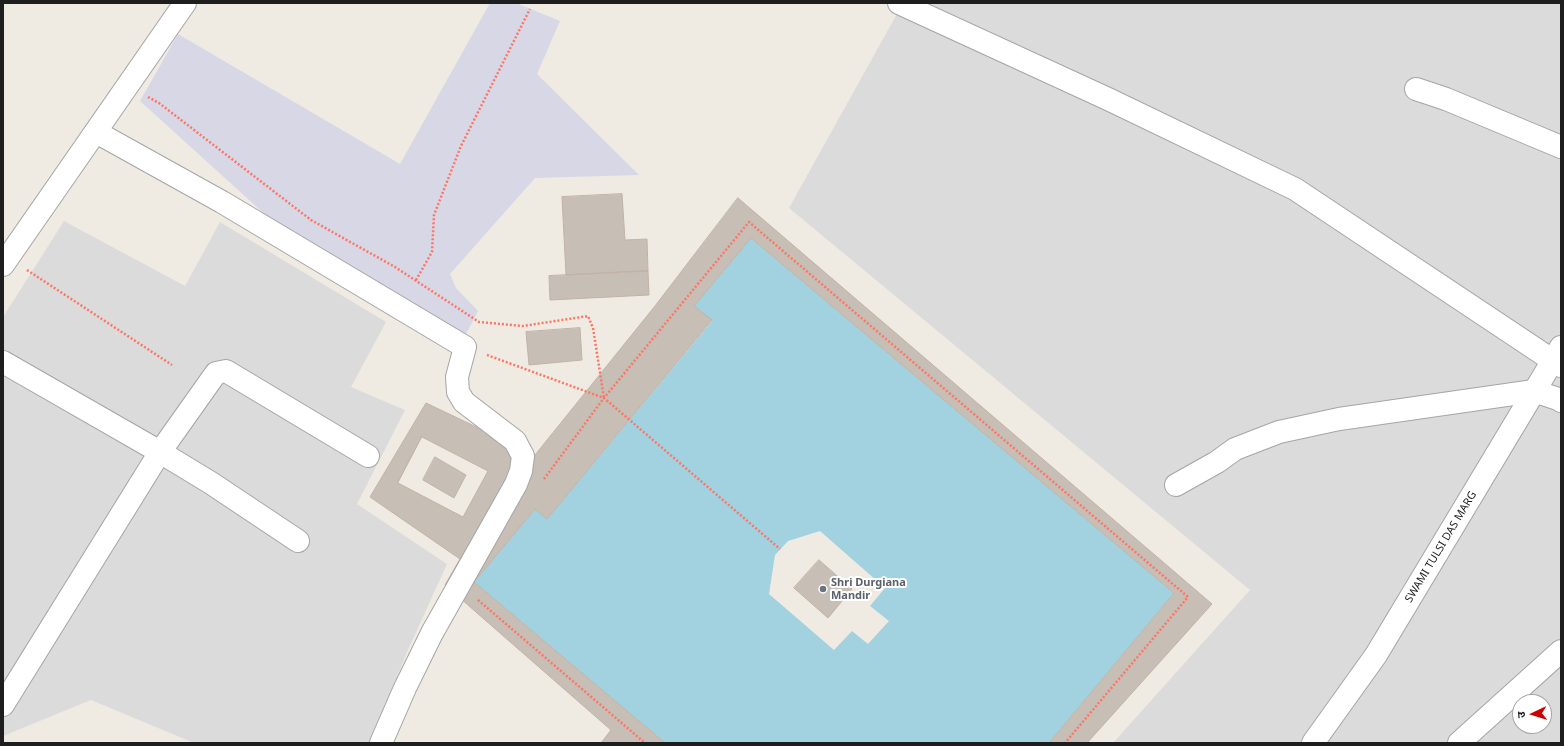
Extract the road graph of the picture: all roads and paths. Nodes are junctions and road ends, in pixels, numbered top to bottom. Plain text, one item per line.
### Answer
1 (185, 3) edge
2 (899, 3) edge
3 (530, 9) dead end
4 (127, 86) junction
5 (1416, 89) dead end
6 (96, 132) junction
7 (1561, 148) edge
8 (6, 261) edge
9 (416, 280) junction
10 (465, 347) junction
11 (1558, 358) edge
12 (3, 362) edge
13 (172, 365) dead end
14 (1534, 391) junction
15 (604, 398) junction
16 (1561, 401) edge
17 (160, 452) junction
18 (368, 456) dead end
19 (543, 480) dead end
20 (1176, 485) dead end
21 (298, 541) dead end
22 (780, 549) dead end
23 (474, 597) dead end
24 (1561, 651) edge
25 (3, 705) edge
26 (381, 743) edge
27 (645, 743) edge
28 (1065, 743) edge
29 (1313, 743) edge
30 (1459, 743) edge

1 - 4 street
2 - 11 street
3 - 9 path
4 - 6 street
4 - 9 path
5 - 7 street
6 - 8 street
6 - 10 street
8 - 13 path
9 - 15 path
10 - 15 path
10 - 26 street
11 - 14 street, SWAMI TULSI DAS MARG
12 - 17 street
14 - 16 street
14 - 20 street
14 - 29 street, SWAMI TULSI DAS MARG
15 - 19 path
15 - 22 path
15 - 28 path
17 - 18 street
17 - 21 street
17 - 25 street
23 - 27 path
24 - 30 street

